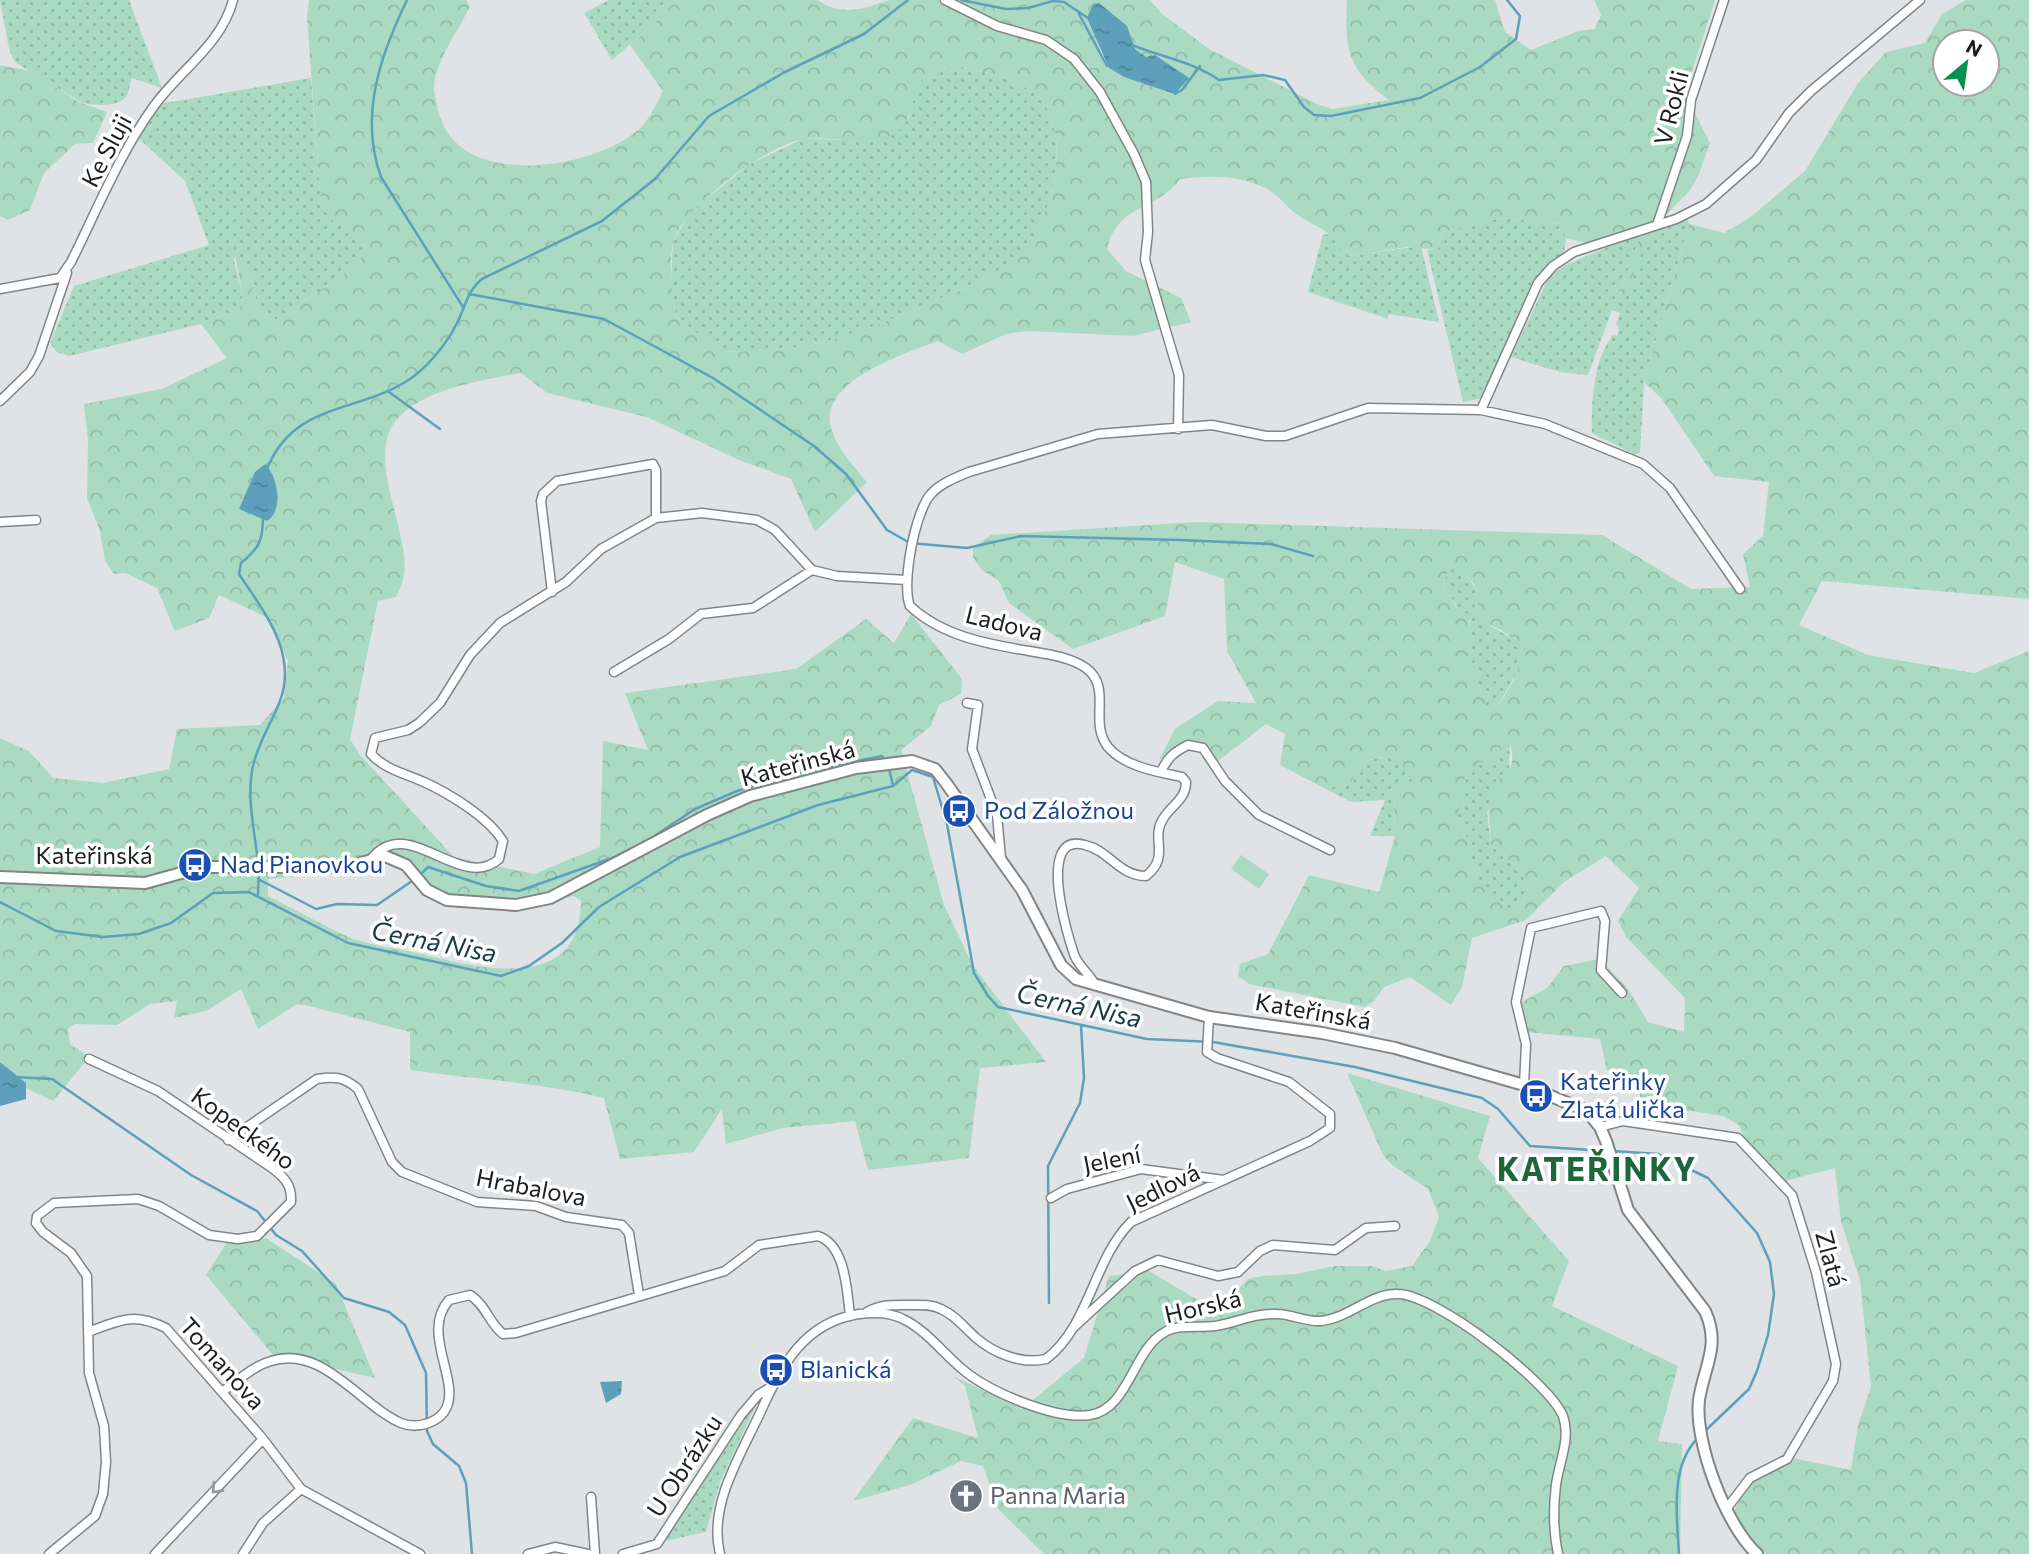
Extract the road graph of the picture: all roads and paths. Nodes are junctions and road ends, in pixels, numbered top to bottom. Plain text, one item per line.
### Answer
1 (233, 0) edge
2 (945, 0) edge
3 (1724, 0) edge
4 (1920, 0) edge
5 (1657, 225) junction
6 (71, 262) junction
7 (0, 289) edge
8 (0, 401) edge
9 (1481, 410) junction
10 (1178, 429) junction
11 (656, 518) junction
12 (36, 520) dead end
13 (0, 522) edge
14 (812, 570) junction
15 (907, 580) junction
16 (1740, 590) dead end
17 (552, 592) junction
18 (614, 672) dead end
19 (967, 703) dead end
20 (1161, 772) junction
21 (1330, 850) dead end
22 (372, 858) junction
23 (1001, 858) junction
24 (0, 877) edge
25 (1095, 985) junction
26 (1622, 992) dead end
27 (1209, 1017) junction
28 (89, 1059) dead end
29 (1524, 1085) junction
30 (1600, 1127) junction
31 (228, 1140) junction
32 (1224, 1180) junction
33 (1051, 1198) dead end
34 (1395, 1226) dead end
35 (639, 1295) junction
36 (864, 1314) junction
37 (850, 1316) junction
38 (1070, 1331) junction
39 (88, 1332) junction
40 (772, 1387) junction
41 (222, 1392) junction
42 (263, 1439) junction
43 (301, 1489) junction
44 (591, 1497) dead end
45 (1727, 1508) junction
46 (49, 1554) edge
47 (155, 1554) edge
48 (243, 1554) edge
49 (420, 1554) edge
50 (528, 1554) edge
51 (588, 1554) edge
52 (595, 1554) edge
53 (623, 1554) edge
54 (720, 1554) edge
55 (1558, 1554) edge
56 (1757, 1554) edge

1 - 6 street, Ke Sluji
2 - 10 street
3 - 5 street, V Rokli
4 - 5 street
5 - 9 street
6 - 7 street, Ke Sluji
6 - 8 street
9 - 10 street, Ladova
9 - 16 street, Ladova
10 - 15 street, Ladova
11 - 14 street
11 - 17 street
11 - 17 street
12 - 13 street
14 - 15 street
14 - 18 street
15 - 20 street, Ladova
17 - 22 street
19 - 23 street
20 - 21 street
20 - 25 street, Ladova
22 - 23 street, Kateřinská
22 - 24 street, Kateřinská
23 - 25 street, Kateřinská
25 - 27 street, Kateřinská
26 - 29 street
27 - 29 street, Kateřinská
27 - 32 street, Jedlová
28 - 31 street, Kopeckého
29 - 30 street, Kateřinská
30 - 45 street, Kateřinská
30 - 45 street, Zlatá
31 - 35 street, Hrabalova
31 - 39 street, Kopeckého
32 - 33 street, Jelení
32 - 38 street, Jedlová
34 - 38 street
35 - 37 street
35 - 41 street
36 - 37 street, Horská
36 - 38 street, Jedlová
36 - 55 street, Horská
37 - 40 street, Horská
39 - 41 street, Tomanova
39 - 46 street, Kopeckého
40 - 53 street, U Obrázku
40 - 54 street, Horská
41 - 42 street, Tomanova
42 - 43 street, Tomanova
42 -> 47 street
43 - 48 street
43 - 49 street
44 - 52 street
45 - 56 street, Kateřinská
50 - 51 street

